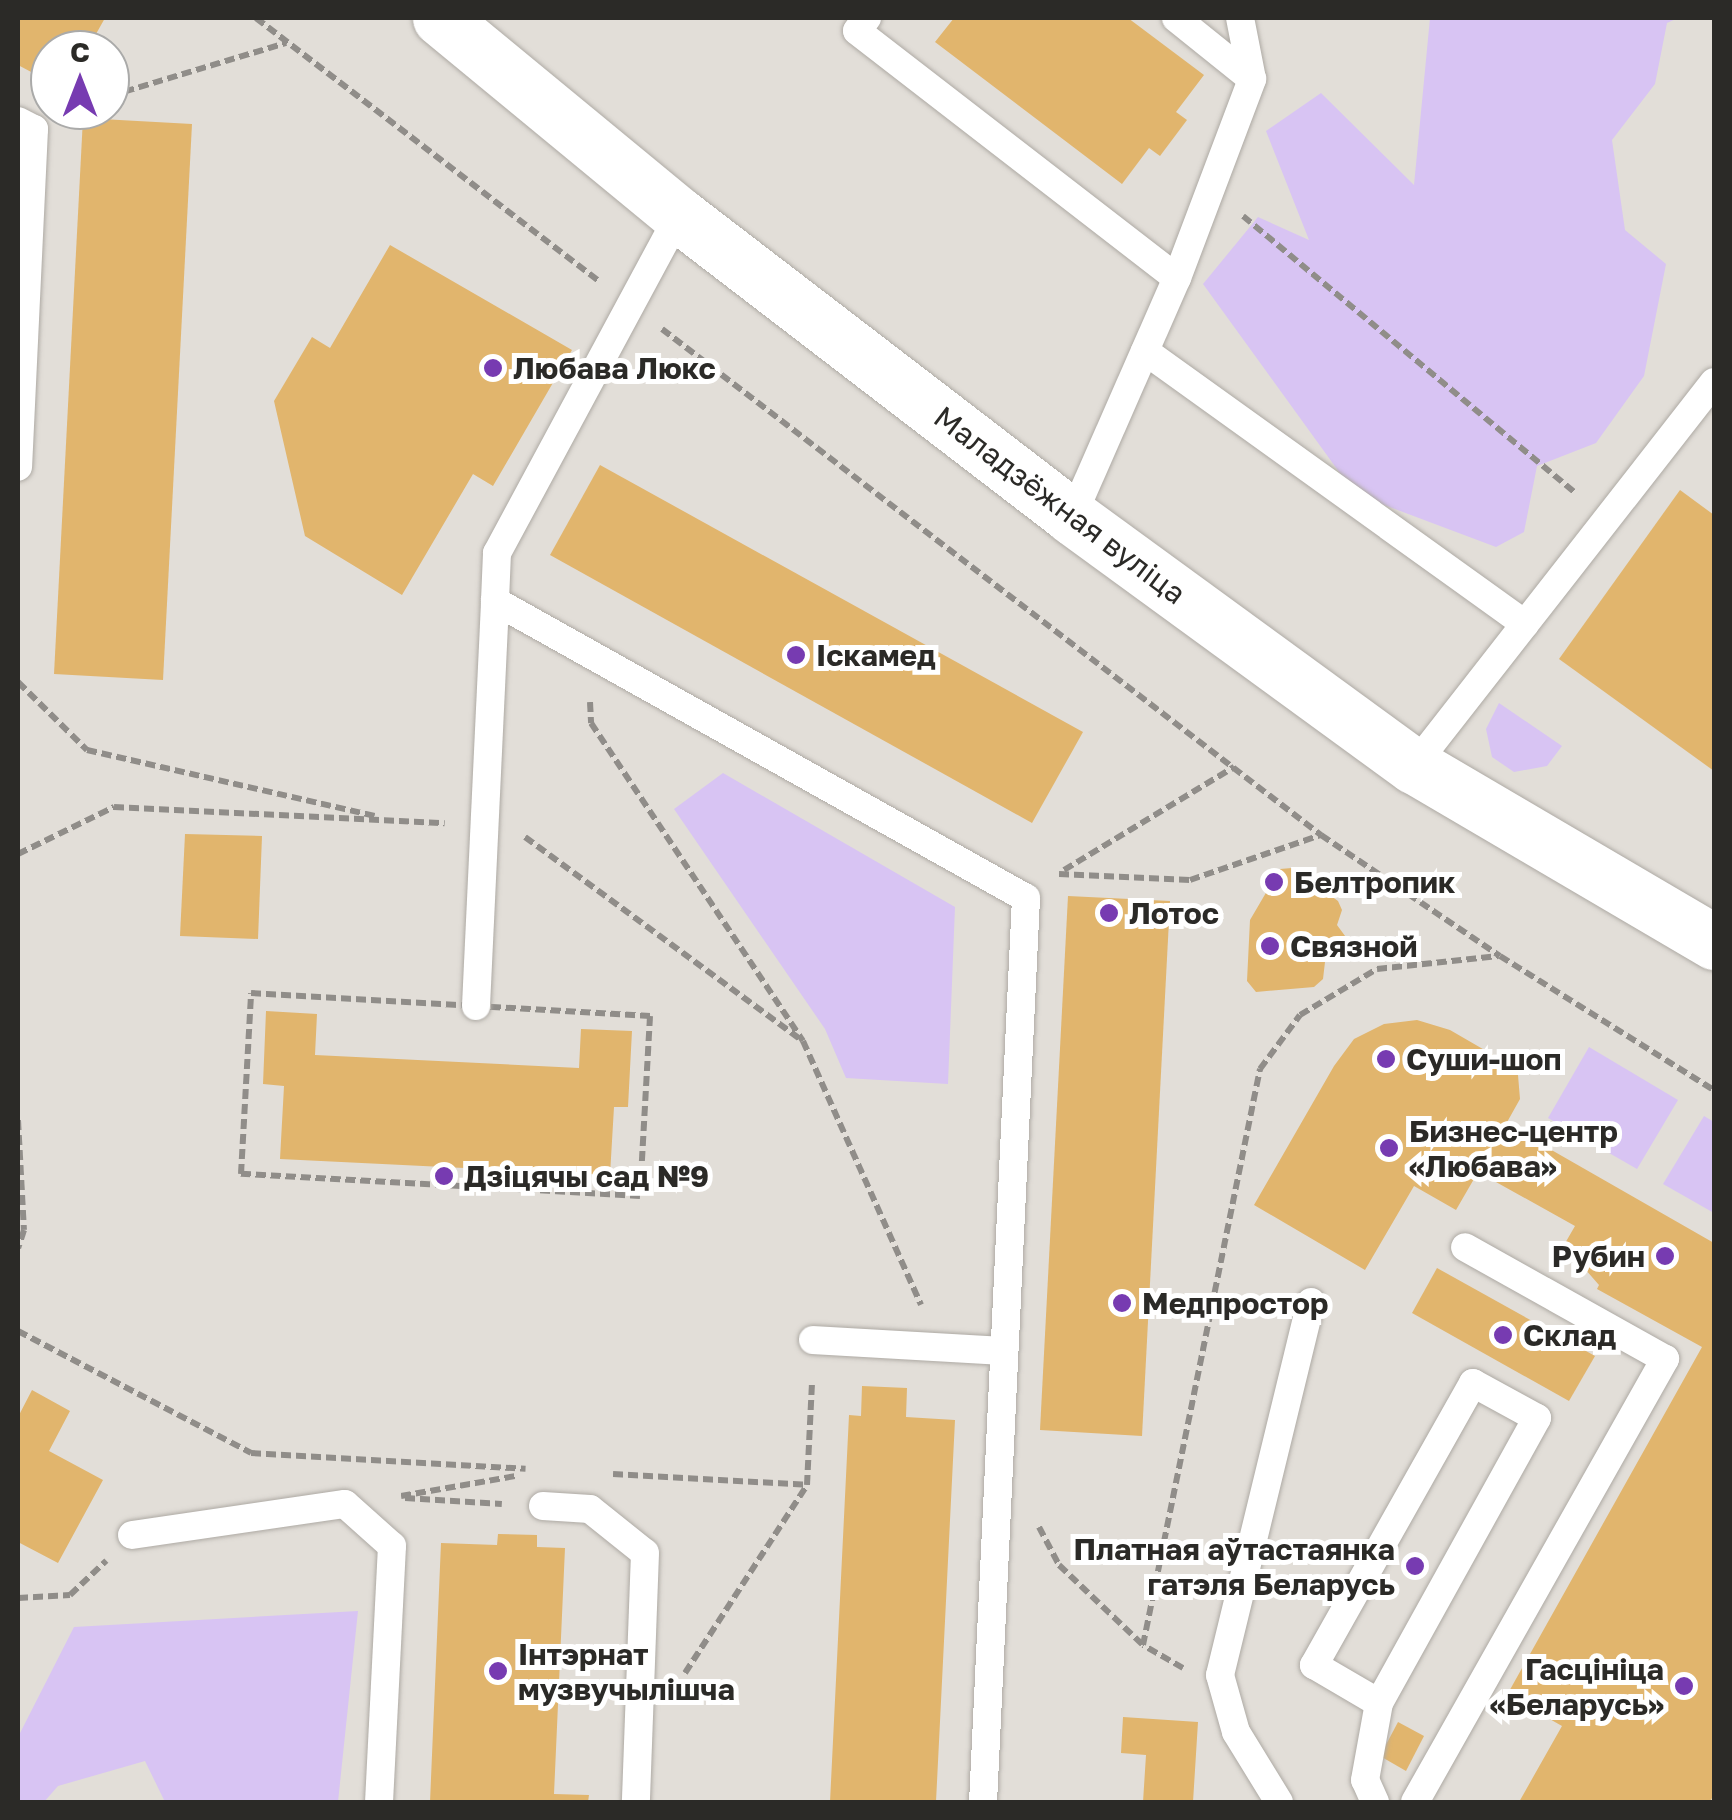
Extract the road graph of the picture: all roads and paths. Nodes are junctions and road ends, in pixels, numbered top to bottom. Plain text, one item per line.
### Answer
1 (256, 18) edge
2 (440, 18) edge
3 (867, 18) edge
4 (1176, 18) edge
5 (1240, 18) edge
6 (286, 42) junction
7 (1252, 79) junction
8 (130, 90) edge
9 (18, 121) edge
10 (1211, 188) junction
11 (679, 215) junction
12 (1177, 278) junction
13 (631, 305) junction
14 (1145, 350) junction
15 (1714, 382) edge
16 (18, 467) edge
17 (1072, 518) junction
18 (1607, 519) junction
19 (494, 601) junction
20 (1525, 624) junction
21 (589, 653) junction
22 (18, 682) edge
23 (1414, 766) junction
24 (1234, 767) junction
25 (391, 820) junction
26 (485, 825) junction
27 (1321, 835) junction
28 (18, 854) edge
29 (1061, 872) junction
30 (1026, 898) junction
31 (1714, 942) edge
32 (476, 1006) junction
33 (803, 1041) junction
34 (1714, 1090) edge
35 (19, 1124) edge
36 (1465, 1247) dead end
37 (18, 1248) edge
38 (1312, 1302) dead end
39 (18, 1331) edge
40 (813, 1340) joint
41 (940, 1348) junction
42 (1004, 1351) junction
43 (998, 1451) junction
44 (609, 1474) dead end
45 (806, 1486) junction
46 (544, 1506) joint
47 (132, 1535) joint
48 (18, 1598) edge
49 (1143, 1645) dead end
50 (1379, 1703) junction
51 (638, 1745) junction
52 (380, 1802) edge
53 (636, 1802) edge
54 (983, 1802) edge
55 (1279, 1802) edge
56 (1375, 1802) edge
57 (1415, 1802) edge

1 - 6 path
2 - 11 main road, Маладзёжная вуліца
3 - 12 lane
4 - 7 lane
5 - 7 lane
6 - 8 path
6 - 13 path
7 - 10 lane
9 - 16 lane
10 - 12 lane
10 - 18 path
11 - 13 lane
11 - 17 main road, Маладзёжная вуліца
12 - 14 lane
13 - 19 lane
13 - 24 path
14 - 17 lane
14 - 20 lane
15 - 18 lane
17 - 23 main road, Маладзёжная вуліца
18 - 20 lane
19 - 21 lane
19 - 26 lane
20 - 23 lane
21 - 30 lane
21 - 33 path
22 - 25 path
23 - 31 main road, Маладзёжная вуліца
24 - 27 path
24 - 29 path
25 - 26 path
25 - 28 path
26 - 32 lane
26 - 33 path
27 - 29 path
27 - 34 path
29 - 30 path
30 - 42 lane
32 - 32 path
33 - 41 path
35 - 37 path
36 - 57 lane
38 - 55 lane
39 - 46 path
40 - 41 lane
40 - 45 path
41 - 42 lane
42 - 43 lane
43 - 49 path
43 - 54 lane
44 - 45 path
45 - 51 path
46 - 51 lane
47 - 48 path
47 - 52 lane
50 - 50 lane
50 - 56 lane
51 - 53 lane

